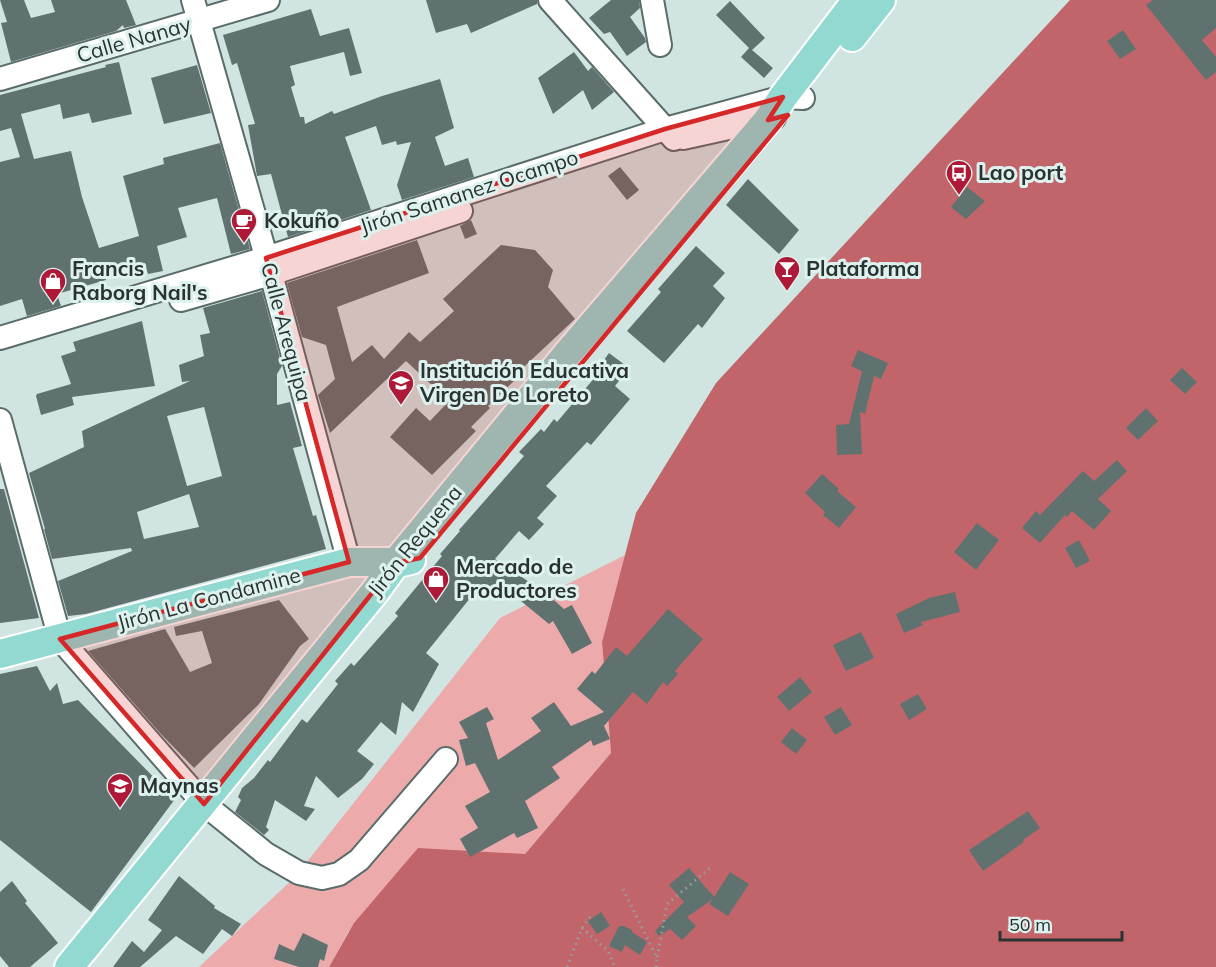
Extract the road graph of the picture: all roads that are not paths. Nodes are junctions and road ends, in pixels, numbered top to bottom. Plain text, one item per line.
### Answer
1 (268, 0) edge
2 (550, 0) edge
3 (652, 0) edge
4 (857, 0) edge
5 (881, 0) edge
6 (195, 10) edge
7 (660, 45) dead end
8 (0, 79) edge
9 (785, 108) junction
10 (670, 134) junction
11 (269, 266) junction
12 (0, 338) edge
13 (0, 350) edge
14 (0, 420) edge
15 (409, 559) junction
16 (348, 562) junction
17 (60, 639) junction
18 (0, 654) edge
19 (446, 759) dead end
20 (204, 804) junction
21 (69, 967) edge

1 - 6 street, Calle Nanay
2 - 10 street
3 - 7 street
4 - 9 main road
5 - 9 main road
6 - 8 street, Calle Nanay
6 - 11 street, Calle Arequipa
9 - 10 street, Jirón Samanez Ocampo
9 - 15 main road, Jirón Requena
10 - 11 street, Jirón Samanez Ocampo
11 - 12 street, Jirón Samanez Ocampo
11 - 13 street, Jirón Samanez Ocampo
11 - 16 street, Calle Arequipa
14 - 17 street
15 - 16 main road, Jirón La Condamine
15 - 20 main road, Jirón Requena
16 - 17 main road, Jirón La Condamine
17 - 18 main road, Jirón La Condamine
17 - 20 street
19 - 20 street
20 - 21 main road, Jirón Requena

